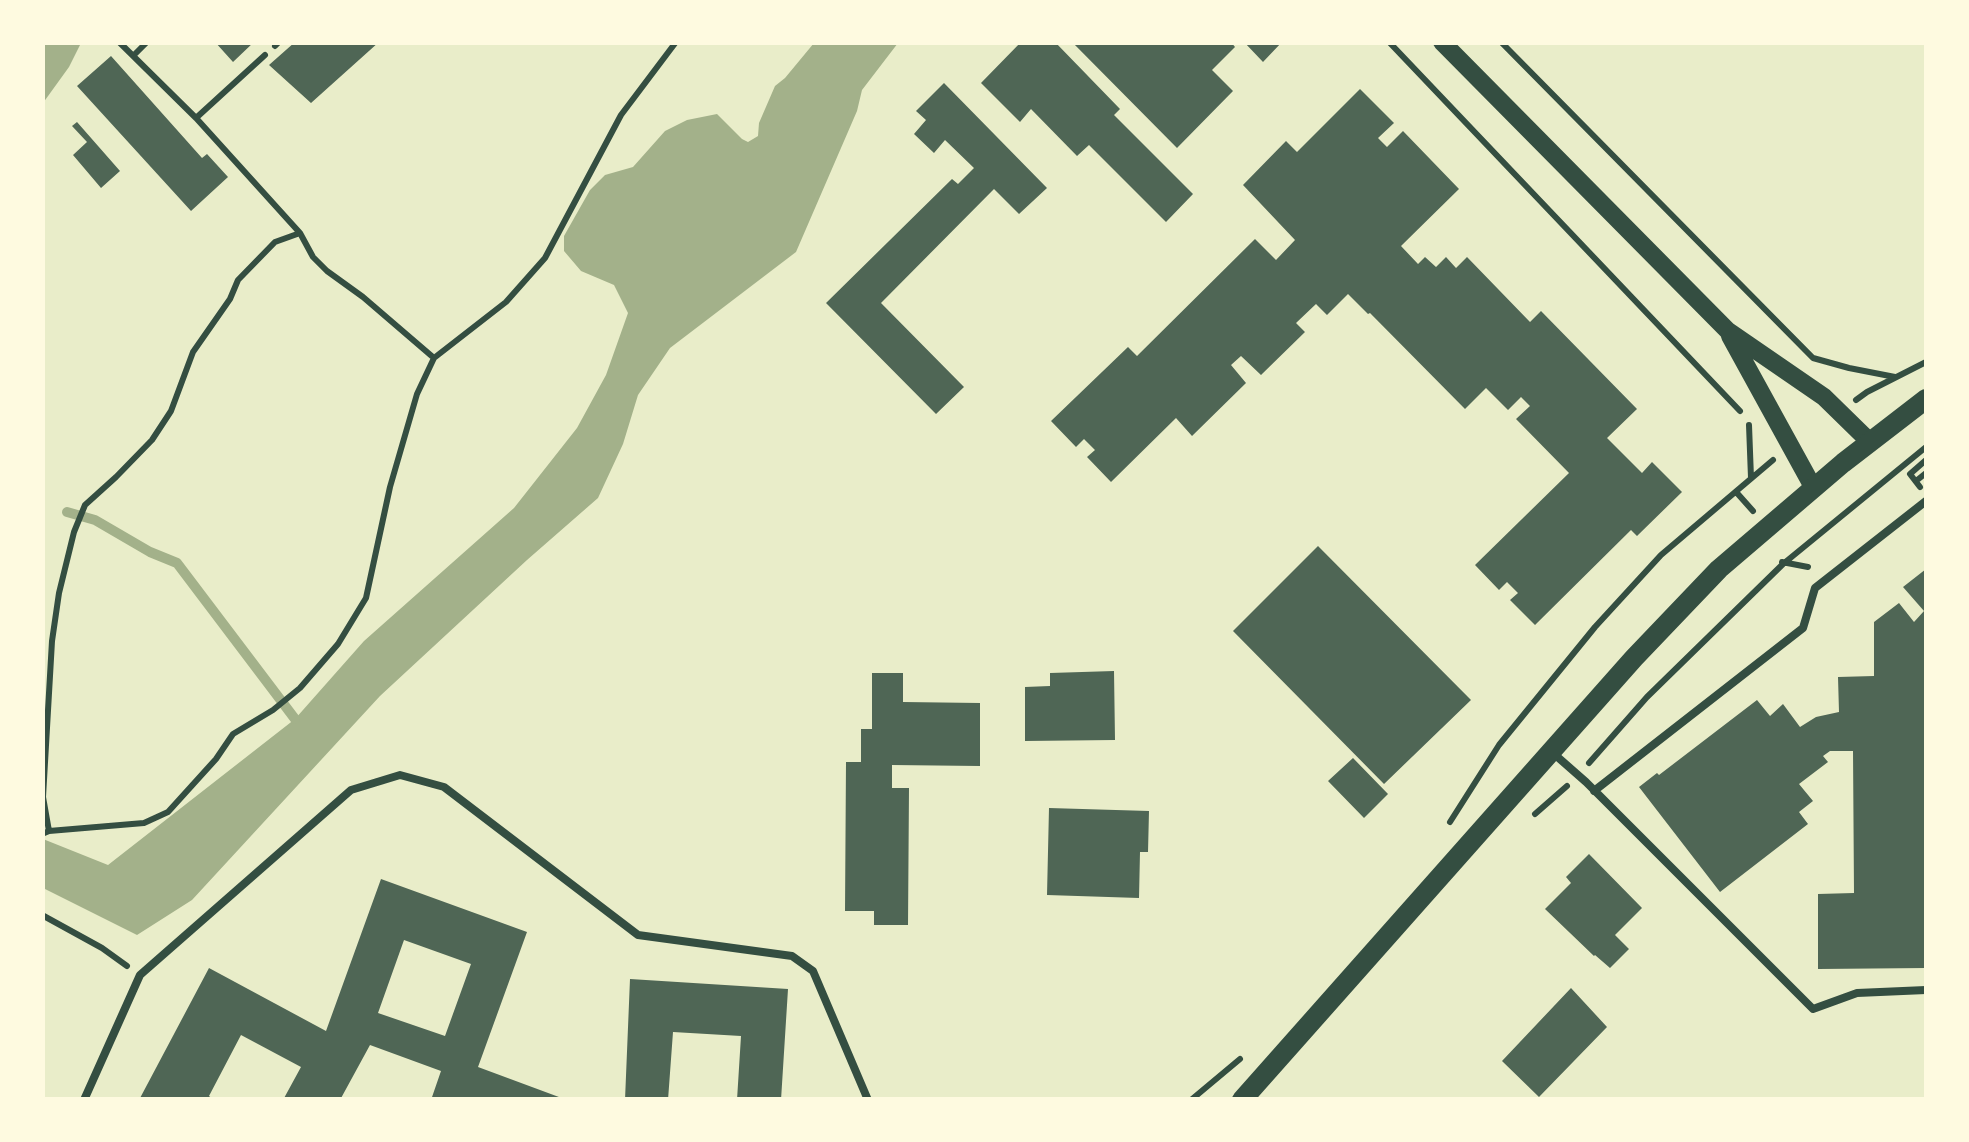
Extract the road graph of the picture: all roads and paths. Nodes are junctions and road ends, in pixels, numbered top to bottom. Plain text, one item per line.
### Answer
1 (119, 42) edge
2 (147, 42) edge
3 (676, 42) edge
4 (1389, 42) edge
5 (1442, 42) edge
6 (1501, 42) edge
7 (134, 56) junction
8 (265, 56) dead end
9 (196, 118) junction
10 (300, 233) junction
11 (1728, 331) junction
12 (434, 358) junction
13 (1896, 378) dead end
14 (1926, 399) edge
15 (1870, 442) junction
16 (1926, 460) edge
17 (1926, 472) edge
18 (1814, 487) junction
19 (1926, 501) edge
20 (1756, 537) junction
21 (1826, 579) junction
22 (1553, 753) junction
23 (1594, 791) junction
24 (46, 833) edge
25 (1442, 834) dead end
26 (42, 915) edge
27 (140, 975) junction
28 (1926, 990) edge
29 (1248, 1050) dead end
30 (84, 1100) edge
31 (868, 1100) edge
32 (1190, 1100) edge
33 (1242, 1100) edge

1 - 7 path
2 - 7 path
3 - 12 path
4 - 25 path
5 - 11 street
6 - 13 path
7 - 9 path
8 - 9 path
9 - 10 path
10 - 12 path
10 - 24 path
11 - 15 street
11 - 18 street
12 - 24 path
14 - 15 main road
15 - 18 main road
16 - 17 path
18 - 20 main road
19 - 21 lane
20 - 21 path
20 - 22 main road
21 - 23 lane
22 - 23 lane
22 - 33 main road
23 - 28 lane
26 - 27 path
27 - 30 lane
27 - 31 lane
29 - 32 path

